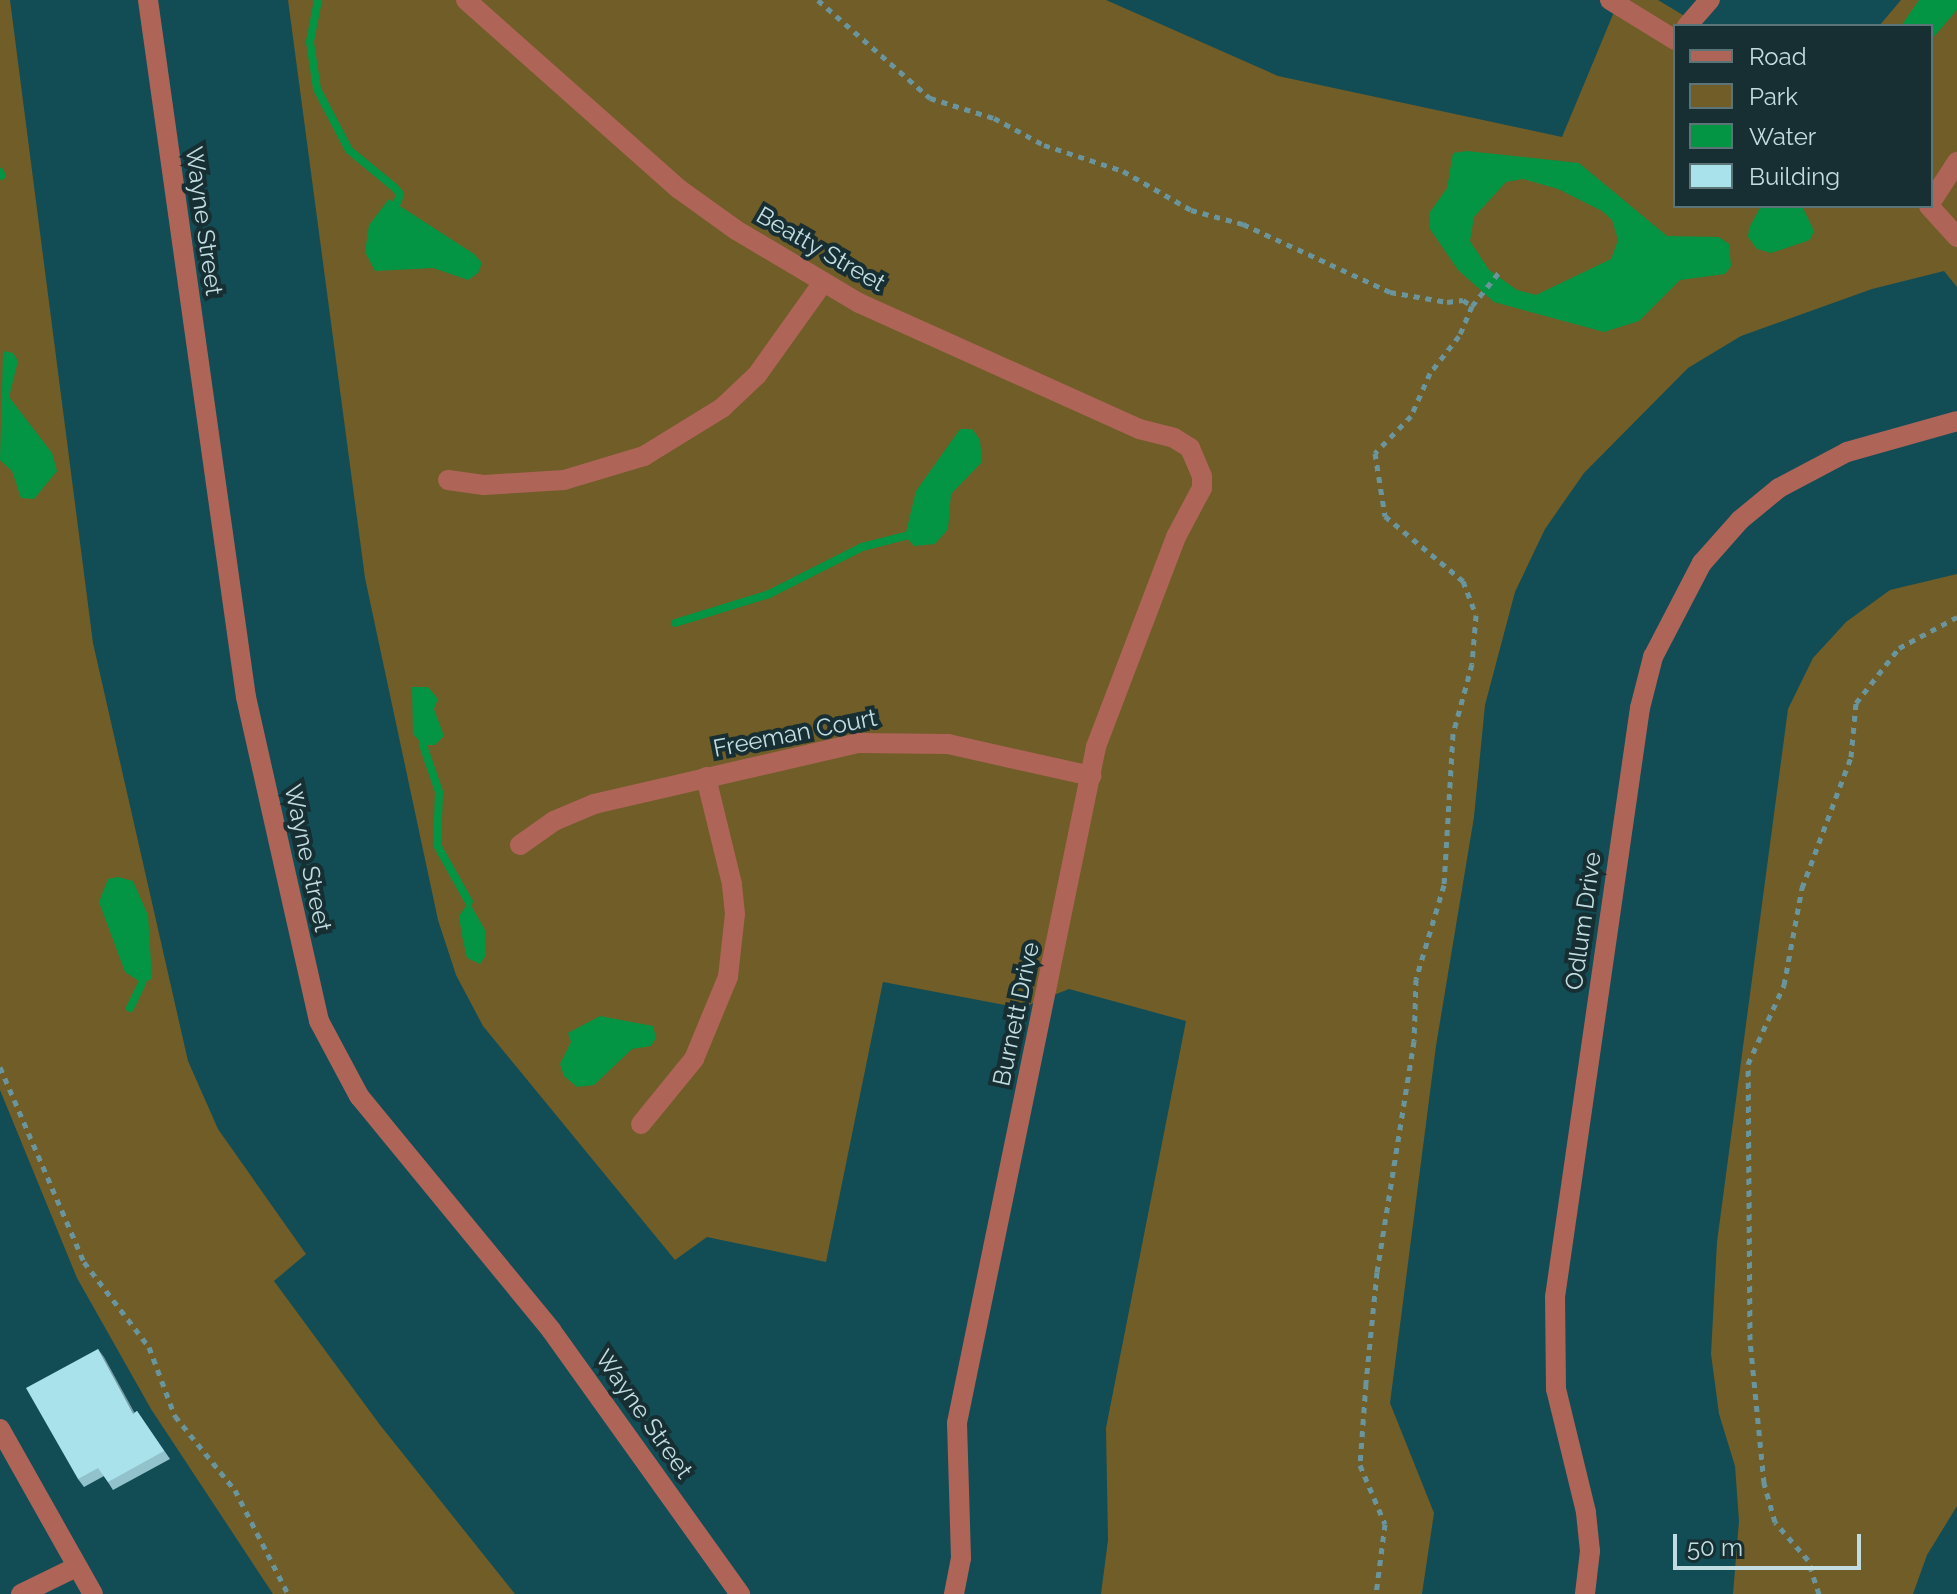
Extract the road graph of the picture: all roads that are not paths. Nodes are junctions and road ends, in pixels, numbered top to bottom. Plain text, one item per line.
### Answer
1 (148, 0) edge
2 (466, 0) edge
3 (1610, 0) edge
4 (1710, 0) edge
5 (1689, 24) edge
6 (1673, 39) edge
7 (1957, 162) edge
8 (1933, 199) edge
9 (1933, 208) edge
10 (1957, 237) edge
11 (822, 284) junction
12 (1957, 421) edge
13 (1198, 462) joint
14 (448, 480) dead end
15 (1091, 776) junction
16 (706, 777) junction
17 (520, 845) dead end
18 (641, 1124) dead end
19 (0, 1429) edge
20 (76, 1567) junction
21 (21, 1594) edge
22 (93, 1594) edge
23 (740, 1594) edge
24 (954, 1594) edge
25 (1585, 1594) edge

1 - 23 street, Wayne Street
2 - 11 street, Beatty Street
3 - 6 street
4 - 5 street
7 - 8 street
9 - 10 street
11 - 13 street, Beatty Street
11 - 14 street
12 - 25 street, Odlum Drive
13 - 15 street, Burnett Drive
15 - 16 street, Freeman Court
15 - 24 street, Burnett Drive
16 - 17 street, Freeman Court
16 - 18 street
19 - 20 street
20 - 21 street
20 - 22 street

